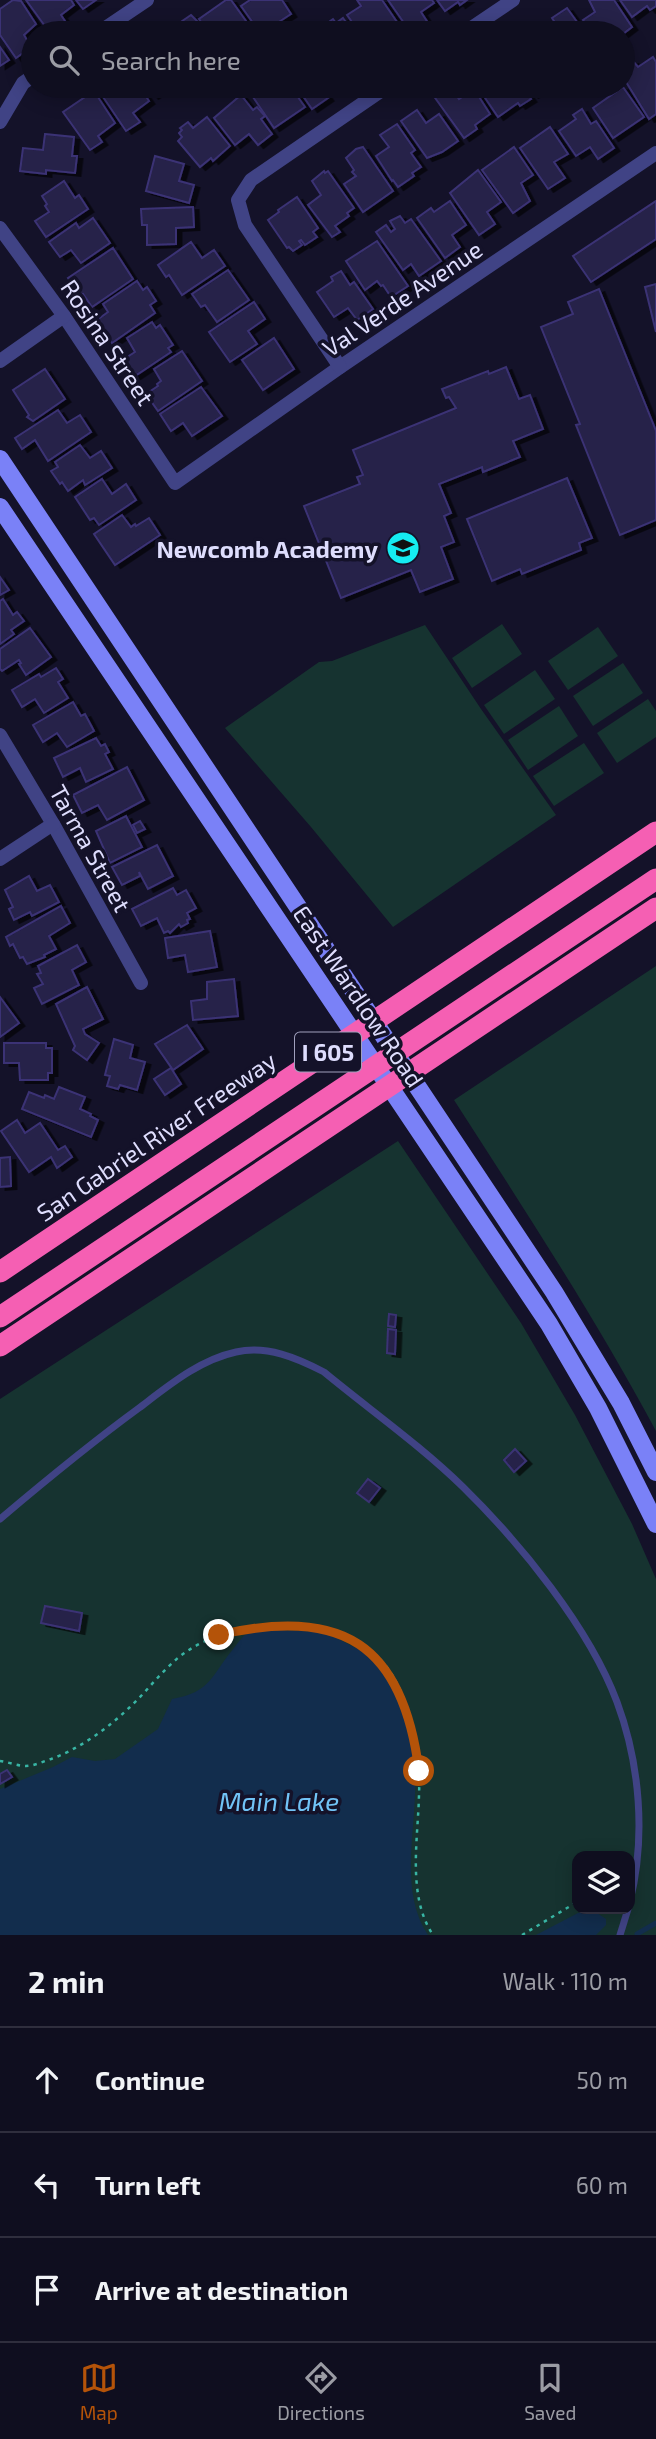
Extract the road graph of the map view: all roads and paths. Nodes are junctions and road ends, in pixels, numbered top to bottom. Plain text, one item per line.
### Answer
1 (147, 0) edge
2 (513, 0) edge
3 (115, 21) edge
4 (482, 21) edge
5 (21, 86) edge
6 (371, 98) edge
7 (0, 122) edge
8 (656, 153) edge
9 (0, 228) edge
10 (64, 316) junction
11 (0, 361) edge
12 (340, 367) junction
13 (0, 459) edge
14 (175, 483) joint
15 (0, 507) edge
16 (0, 735) edge
17 (53, 824) junction
18 (656, 832) edge
19 (0, 859) edge
20 (656, 879) edge
21 (656, 908) edge
22 (141, 983) dead end
23 (0, 1272) edge
24 (0, 1317) edge
25 (0, 1346) edge
26 (656, 1472) edge
27 (0, 1519) edge
28 (656, 1524) edge
29 (0, 1761) edge
30 (635, 1864) edge
31 (572, 1905) edge
32 (626, 1914) edge
33 (433, 1935) edge
34 (522, 1935) edge
35 (620, 1935) edge

1 - 3 street
2 - 4 street
5 - 7 street
6 - 12 street
8 - 12 street, Val Verde Avenue
9 - 10 street, Rosina Street
10 - 11 street
10 - 14 street, Rosina Street
12 - 14 street, Val Verde Avenue
13 - 26 main road, East Wardlow Road
15 - 28 main road, East Wardlow Road
16 - 17 street, Tarma Street
17 - 19 street
17 - 22 street, Tarma Street
18 - 23 highway, San Gabriel River Freeway / I 605
20 - 24 highway, I 605
21 - 25 highway, I 605
27 - 30 lane
29 - 33 path
31 - 34 path
32 - 35 lane

